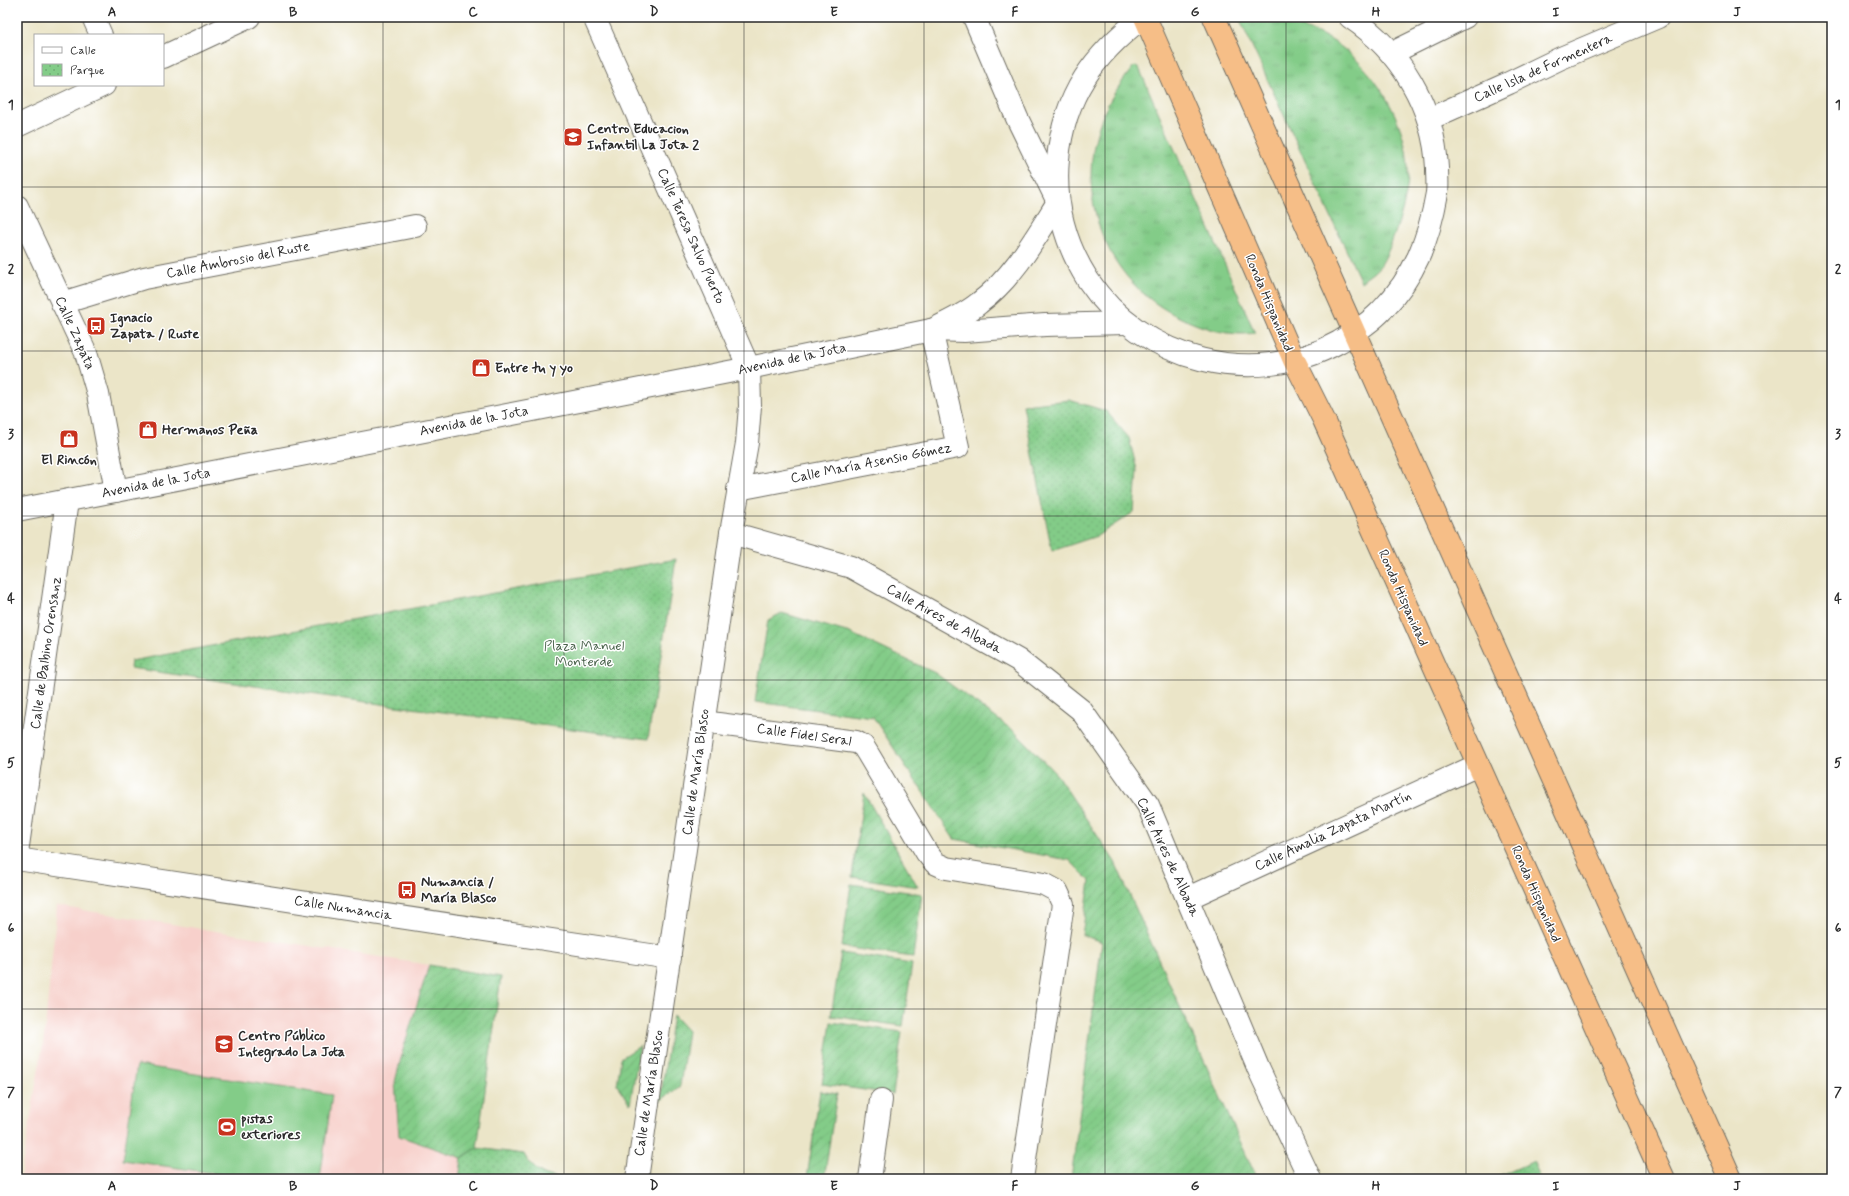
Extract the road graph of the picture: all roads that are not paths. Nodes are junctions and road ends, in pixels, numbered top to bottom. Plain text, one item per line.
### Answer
1 (93, 17) edge
2 (249, 17) edge
3 (594, 17) edge
4 (974, 17) edge
5 (1144, 17) edge
6 (1214, 17) edge
7 (1465, 17) edge
8 (1658, 17) edge
9 (1357, 20) edge
10 (101, 34) edge
11 (1392, 53) junction
12 (164, 57) edge
13 (102, 86) edge
14 (1429, 119) junction
15 (17, 126) edge
16 (1058, 202) junction
17 (17, 206) edge
18 (415, 226) dead end
19 (62, 303) junction
20 (1127, 323) junction
21 (931, 330) junction
22 (1354, 333) junction
23 (1294, 360) junction
24 (749, 368) junction
25 (738, 489) junction
26 (116, 491) junction
27 (67, 501) junction
28 (17, 510) edge
29 (731, 533) junction
30 (703, 722) junction
31 (1478, 765) junction
32 (17, 853) edge
33 (17, 859) edge
34 (1188, 898) junction
35 (670, 958) junction
36 (881, 1100) dead end
37 (636, 1178) edge
38 (870, 1179) edge
39 (1022, 1179) edge
40 (1310, 1179) edge
41 (1664, 1179) edge
42 (1731, 1179) edge

1 - 10 street
2 - 12 street
3 - 24 street, Calle Teresa Salvo Puerto
4 - 16 street
5 - 16 street
5 - 23 highway, Ronda Hispanidad
6 - 22 highway
7 - 11 street
8 - 14 street, Calle Isla de Formentera
9 - 11 street
11 - 14 street
13 - 15 street
14 - 22 street
16 - 20 street
16 - 21 street, Avenida de la Jota
17 - 19 street, Calle Zapata
18 - 19 street, Calle Ambrosio del Ruste
19 - 26 street, Calle Zapata
20 - 21 street, Avenida de la Jota
20 - 23 street
21 - 24 street, Avenida de la Jota
21 - 25 street, Calle María Asensio Gómez
22 - 23 street
22 - 42 highway
23 - 31 highway, Ronda Hispanidad
24 - 25 street, Calle de María Blasco
24 - 26 street, Avenida de la Jota
25 - 29 street, Calle de María Blasco
26 - 27 street, Avenida de la Jota
27 - 28 street, Avenida de la Jota
27 - 32 street, Calle de Balbino Orensanz
29 - 30 street, Calle de María Blasco
29 - 34 street, Calle Aires de Albada
30 - 35 street, Calle de María Blasco
30 - 39 street, Calle Fidel Seral
31 - 34 street, Calle Amalia Zapata Martín
31 - 41 highway, Ronda Hispanidad
33 - 35 street, Calle Numancia
34 - 40 street, Calle Aires de Albada
35 - 37 street, Calle de María Blasco
36 - 38 street

